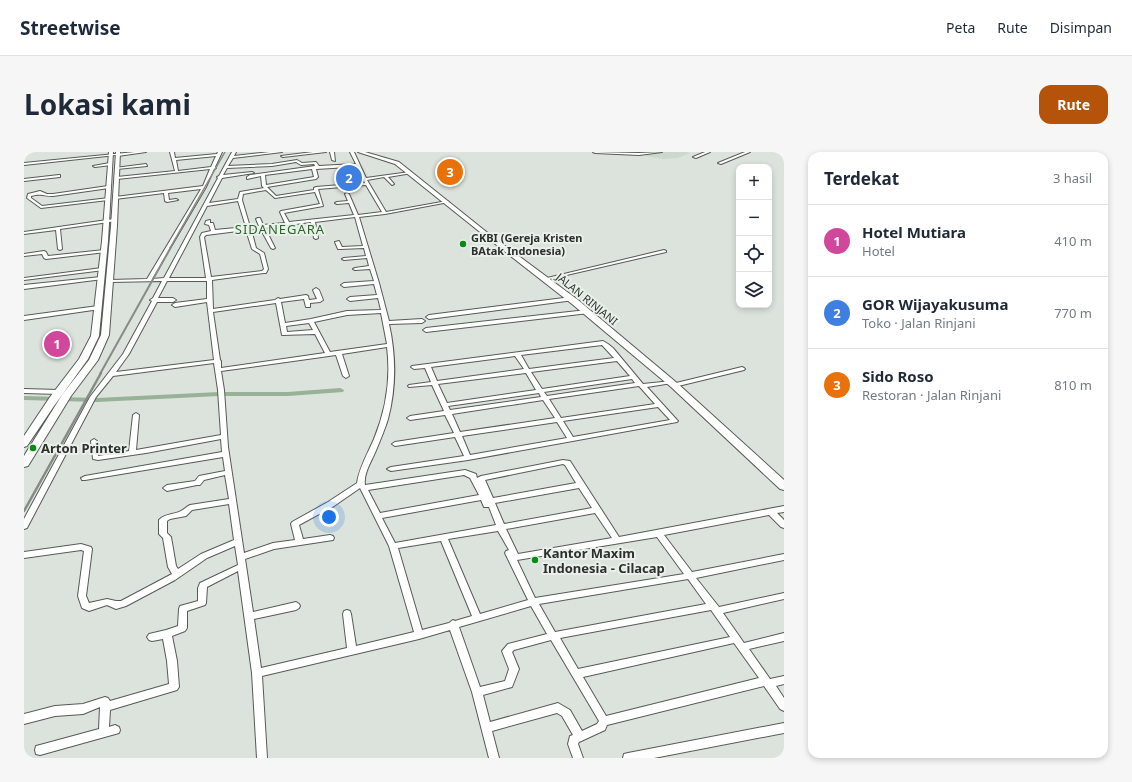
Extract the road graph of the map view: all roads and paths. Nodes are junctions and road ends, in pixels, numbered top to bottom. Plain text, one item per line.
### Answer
1 (144, 152) edge
2 (172, 152) edge
3 (280, 152) edge
4 (324, 152) edge
5 (332, 152) edge
6 (352, 152) edge
7 (360, 152) edge
8 (595, 152) edge
9 (660, 152) edge
10 (693, 152) edge
11 (708, 152) edge
12 (115, 153) edge
13 (220, 153) edge
14 (640, 153) edge
15 (233, 154) edge
16 (702, 154) junction
17 (747, 154) edge
18 (283, 156) dead end
19 (695, 157) dead end
20 (173, 159) junction
21 (334, 160) dead end
22 (720, 163) dead end
23 (24, 164) edge
24 (110, 164) junction
25 (146, 165) dead end
26 (359, 165) junction
27 (95, 166) dead end
28 (225, 166) junction
29 (350, 166) junction
30 (117, 168) junction
31 (214, 168) junction
32 (316, 168) junction
33 (177, 172) junction
34 (252, 173) dead end
35 (355, 173) dead end
36 (410, 173) junction
37 (263, 174) junction
38 (59, 176) dead end
39 (385, 176) junction
40 (24, 177) edge
41 (220, 177) junction
42 (117, 178) junction
43 (248, 178) dead end
44 (365, 181) junction
45 (392, 184) dead end
46 (108, 187) junction
47 (204, 187) junction
48 (266, 188) junction
49 (316, 191) junction
50 (166, 192) junction
51 (347, 194) dead end
52 (112, 198) junction
53 (240, 198) junction
54 (176, 200) dead end
55 (206, 202) junction
56 (350, 202) junction
57 (447, 202) junction
58 (337, 203) dead end
59 (385, 212) junction
60 (357, 216) junction
61 (89, 219) dead end
62 (258, 219) dead end
63 (114, 220) junction
64 (106, 221) junction
65 (208, 221) dead end
66 (313, 221) junction
67 (52, 222) dead end
68 (94, 223) junction
69 (291, 224) junction
70 (261, 227) junction
71 (58, 228) junction
72 (248, 228) junction
73 (52, 229) junction
74 (295, 230) dead end
75 (213, 232) junction
76 (24, 233) edge
77 (316, 238) dead end
78 (337, 242) dead end
79 (365, 247) junction
80 (273, 248) dead end
81 (60, 249) dead end
82 (104, 251) junction
83 (664, 251) dead end
84 (24, 255) edge
85 (368, 257) junction
86 (344, 259) dead end
87 (371, 267) junction
88 (102, 269) junction
89 (355, 269) dead end
90 (101, 278) junction
91 (24, 279) edge
92 (149, 279) junction
93 (209, 279) junction
94 (545, 279) junction
95 (164, 280) junction
96 (110, 281) junction
97 (375, 282) junction
98 (344, 285) dead end
99 (24, 287) edge
100 (317, 293) dead end
101 (380, 296) junction
102 (350, 299) dead end
103 (572, 299) junction
104 (153, 300) junction
105 (173, 300) dead end
106 (209, 300) junction
107 (278, 300) junction
108 (175, 306) dead end
109 (98, 308) junction
110 (210, 311) junction
111 (383, 311) junction
112 (587, 312) junction
113 (429, 317) dead end
114 (24, 318) edge
115 (311, 321) junction
116 (422, 321) dead end
117 (386, 323) junction
118 (283, 325) junction
119 (426, 330) dead end
120 (315, 332) junction
121 (390, 345) junction
122 (338, 352) junction
123 (328, 353) junction
124 (517, 354) junction
125 (617, 359) junction
126 (218, 361) junction
127 (427, 366) junction
128 (414, 367) dead end
129 (742, 369) dead end
130 (218, 370) junction
131 (528, 370) junction
132 (111, 374) junction
133 (346, 376) dead end
134 (634, 377) junction
135 (435, 383) junction
136 (672, 383) junction
137 (641, 385) junction
138 (411, 386) dead end
139 (24, 391) edge
140 (541, 391) junction
141 (60, 397) junction
142 (546, 399) junction
143 (444, 405) junction
144 (660, 405) junction
145 (448, 413) junction
146 (136, 415) dead end
147 (410, 418) dead end
148 (560, 420) junction
149 (458, 435) junction
150 (224, 436) junction
151 (571, 439) junction
152 (26, 440) edge
153 (94, 441) dead end
154 (395, 444) dead end
155 (132, 453) junction
156 (226, 454) junction
157 (468, 458) junction
158 (24, 464) edge
159 (391, 469) dead end
160 (229, 472) junction
161 (85, 478) dead end
162 (581, 485) junction
163 (363, 486) junction
164 (784, 486) edge
165 (167, 488) dead end
166 (486, 499) junction
167 (233, 501) junction
168 (784, 509) edge
169 (597, 510) junction
170 (771, 512) junction
171 (378, 516) junction
172 (784, 525) edge
173 (24, 526) edge
174 (499, 528) junction
175 (658, 533) junction
176 (443, 537) junction
177 (330, 538) dead end
178 (617, 540) junction
179 (239, 541) junction
180 (300, 542) junction
181 (393, 546) junction
182 (24, 555) edge
183 (784, 557) edge
184 (242, 561) junction
185 (177, 574) junction
186 (689, 576) junction
187 (784, 596) edge
188 (533, 602) junction
189 (296, 606) dead end
190 (715, 609) junction
191 (347, 614) dead end
192 (249, 616) junction
193 (477, 617) junction
194 (453, 624) junction
195 (167, 634) junction
196 (419, 634) junction
197 (552, 636) junction
198 (152, 637) dead end
199 (784, 637) edge
200 (736, 639) junction
201 (742, 647) junction
202 (352, 650) junction
203 (258, 673) junction
204 (575, 674) junction
205 (784, 680) edge
206 (767, 683) junction
207 (477, 692) junction
208 (784, 706) edge
209 (105, 707) junction
210 (24, 719) edge
211 (604, 721) junction
212 (487, 728) junction
213 (784, 728) edge
214 (579, 736) junction
215 (40, 750) dead end
216 (262, 758) edge
217 (494, 758) edge
218 (578, 758) edge
219 (628, 758) edge

1 - 12 street
2 - 20 street
3 - 15 street
4 - 18 street
5 - 21 street
6 - 26 street
7 - 36 main road, JALAN RINJANI
8 - 14 street
9 - 14 street
10 - 16 street
11 - 16 street
12 - 23 street
12 - 24 main road
12 - 30 main road
13 - 20 street
13 - 31 street
15 - 28 street
16 - 19 street
17 - 22 street
20 - 33 street
24 - 27 street
24 - 46 main road
25 - 30 street
26 - 29 street
26 - 44 street
28 - 32 street
28 - 41 street
29 - 32 street
29 - 35 street
30 - 42 main road
31 - 33 street
31 - 47 street
32 - 37 street
32 - 48 street
33 - 42 street
34 - 41 street
36 - 39 street
36 - 57 main road, JALAN RINJANI
37 - 43 street
37 - 48 street
38 - 40 street
39 - 44 street
39 - 45 street
41 - 55 street
42 - 52 main road
44 - 49 street
44 - 59 street
46 - 52 main road
46 - 52 street
47 - 50 street
47 - 92 street
48 - 49 street
48 - 53 street
49 - 69 street
50 - 52 street
50 - 54 street
51 - 56 street
52 - 63 main road
52 - 64 main road
53 - 55 street
53 - 72 street
55 - 95 street
56 - 58 street
56 - 60 street
57 - 59 street
57 - 94 main road, JALAN RINJANI
59 - 60 street
60 - 66 street
60 - 79 street
61 - 68 street
62 - 70 street
63 - 64 street
63 - 96 main road
64 - 68 street
64 - 82 main road
65 - 75 street
66 - 69 street
66 - 77 street
67 - 73 street
68 - 71 street
69 - 70 street
69 - 74 street
70 - 72 street
70 - 80 street
71 - 73 street
71 - 81 street
72 - 75 street
72 - 93 street
73 - 76 street
75 - 93 street
78 - 79 street
79 - 85 street
82 - 84 street
82 - 88 main road
83 - 94 street
85 - 86 street
85 - 87 street
87 - 89 street
87 - 97 street
88 - 90 main road
88 - 91 street
90 - 99 street
90 - 109 main road
92 - 95 street
92 - 96 street
93 - 95 street
93 - 106 street
94 - 103 main road, JALAN RINJANI
95 - 104 street
96 - 141 main road
97 - 98 street
97 - 101 street
100 - 107 street
101 - 102 street
101 - 111 street
103 - 112 main road, JALAN RINJANI
103 - 113 street
104 - 105 street
104 - 132 street
106 - 108 street
106 - 110 street
107 - 110 street
107 - 118 street
109 - 114 street
109 - 141 main road
110 - 126 street
111 - 115 street
111 - 117 street
112 - 119 street
112 - 136 main road, JALAN RINJANI
115 - 118 street
115 - 120 street
116 - 117 street
117 - 121 street
118 - 120 street
120 - 123 street
121 - 122 street
121 - 163 street
122 - 123 street
122 - 133 street
123 - 130 street
124 - 125 street
124 - 127 street
124 - 131 street
125 - 131 street
125 - 134 street
126 - 130 street
126 - 132 street
127 - 128 street
127 - 135 street
129 - 136 street
130 - 150 street
131 - 135 street
131 - 140 street
132 - 173 street
134 - 137 street
134 - 140 street
135 - 138 street
135 - 143 street
136 - 137 street
136 - 164 main road, JALAN RINJANI
137 - 142 street
137 - 144 street
139 - 141 street
140 - 142 street
140 - 143 street
141 - 152 main road
141 - 158 main road
142 - 145 street
142 - 148 street
143 - 145 street
144 - 148 street
144 - 151 street
145 - 147 street
145 - 149 street
146 - 155 street
148 - 149 street
148 - 151 street
149 - 154 street
149 - 157 street
150 - 155 street
150 - 156 street
151 - 157 street
153 - 155 street
156 - 160 street
156 - 161 street
157 - 159 street
160 - 165 street
160 - 167 street
162 - 166 street
162 - 166 street
162 - 169 street
163 - 166 street
163 - 171 street
163 - 180 street
166 - 171 street
166 - 174 street
167 - 179 street
167 - 185 street
168 - 170 street
169 - 174 street
169 - 178 street
170 - 172 street
170 - 175 street
171 - 181 street
174 - 176 street
174 - 178 street
174 - 188 street
175 - 178 street
175 - 186 street
176 - 181 street
176 - 193 street
177 - 180 street
179 - 184 street
179 - 185 street
180 - 184 street
181 - 196 street
182 - 185 street
183 - 186 street
184 - 192 street
184 - 195 street
186 - 188 street
186 - 190 street
187 - 190 street
188 - 193 street
188 - 197 street
189 - 192 street
190 - 197 street
190 - 200 street
191 - 202 street
192 - 203 street
193 - 194 street
194 - 196 street
194 - 207 street
195 - 198 street
195 - 209 street
196 - 202 street
197 - 204 street
197 - 207 street
199 - 201 street
200 - 201 street
200 - 204 street
201 - 206 street
202 - 203 street
203 - 216 street
204 - 211 street
205 - 206 street
206 - 208 street
206 - 211 street
207 - 212 street
209 - 210 street
209 - 215 street
211 - 214 street
212 - 214 street
212 - 217 street
213 - 219 street
214 - 218 street

